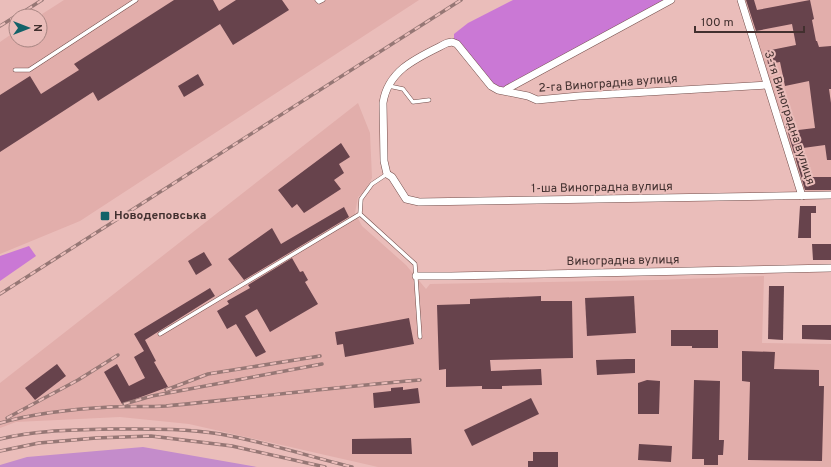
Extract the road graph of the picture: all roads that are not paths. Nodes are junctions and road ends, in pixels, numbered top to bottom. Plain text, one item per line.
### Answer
1 (136, 0) edge
2 (317, 0) edge
3 (323, 0) edge
4 (671, 0) edge
5 (741, 0) edge
6 (15, 70) dead end
7 (767, 85) junction
8 (387, 86) junction
9 (507, 89) dead end
10 (429, 100) dead end
11 (387, 174) junction
12 (831, 195) edge
13 (802, 196) junction
14 (360, 214) junction
15 (831, 268) edge
16 (416, 276) junction
17 (160, 334) dead end
18 (420, 337) dead end

1 - 6 lane
2 - 3 lane
4 - 9 street
5 - 7 street, 3-тя Виноградна вулиця
7 - 8 street, 2-га Виноградна вулиця
7 - 13 street, 3-тя Виноградна вулиця
8 - 10 lane
8 - 11 street, 2-га Виноградна вулиця
11 - 13 street, 1-ша Виноградна вулиця
11 - 14 lane
12 - 13 street, 1-ша Виноградна вулиця
14 - 16 lane
14 - 17 lane
15 - 16 street, Виноградна вулиця
16 - 18 lane

